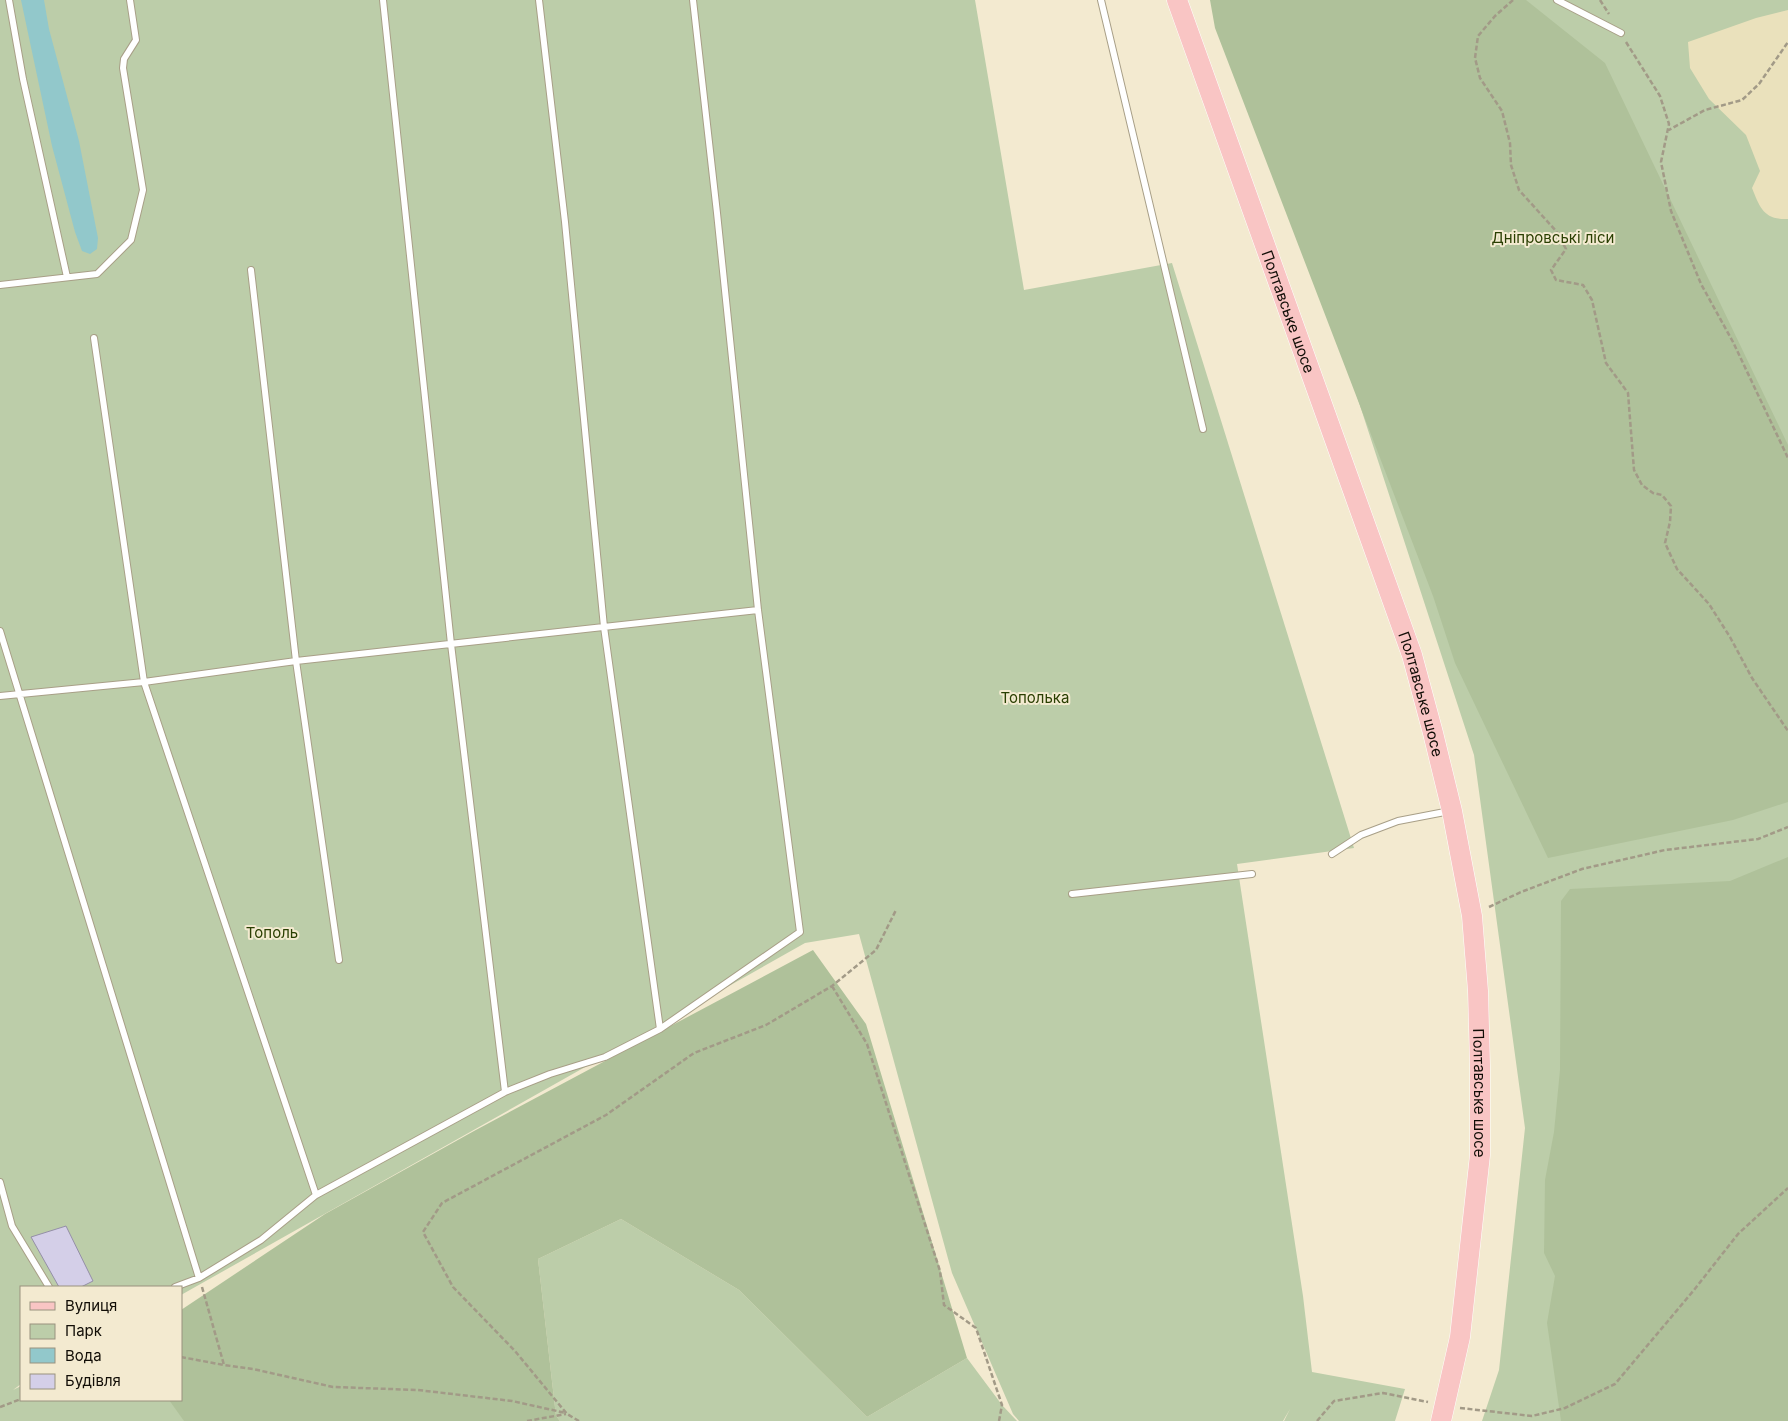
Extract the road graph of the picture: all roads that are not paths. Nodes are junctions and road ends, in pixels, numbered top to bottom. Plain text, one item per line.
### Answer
1 (9, 0) edge
2 (130, 0) edge
3 (383, 0) edge
4 (539, 0) edge
5 (693, 0) edge
6 (1101, 0) edge
7 (1178, 0) edge
8 (1557, 0) edge
9 (1621, 32) road end
10 (251, 270) dead end
11 (67, 277) junction
12 (0, 285) edge
13 (94, 338) dead end
14 (1203, 429) dead end
15 (758, 610) junction
16 (604, 627) junction
17 (0, 631) edge
18 (451, 644) junction
19 (296, 661) junction
20 (144, 682) junction
21 (19, 695) junction
22 (0, 696) edge
23 (1452, 811) junction
24 (1332, 854) dead end
25 (1252, 874) dead end
26 (1072, 894) dead end
27 (339, 960) dead end
28 (660, 1030) junction
29 (505, 1092) junction
30 (0, 1182) edge
31 (316, 1195) junction
32 (199, 1278) junction
33 (48, 1286) edge
34 (178, 1286) edge
35 (1443, 1413) edge

1 - 11 lane
2 - 11 lane
3 - 18 lane
4 - 16 lane
5 - 15 lane
6 - 14 lane
7 - 23 main road, Полтавське шосе
8 - 9 lane
10 - 19 lane
11 - 12 lane
13 - 20 lane
15 - 16 lane
15 - 28 lane
16 - 18 lane
16 - 28 lane
17 - 21 lane
18 - 19 lane
18 - 29 lane
19 - 20 lane
19 - 27 lane
20 - 21 lane
20 - 31 lane
21 - 22 lane
21 - 32 lane
23 - 24 lane
23 - 35 main road, Полтавське шосе
25 - 26 lane
28 - 29 lane
29 - 31 lane
30 - 33 lane
31 - 32 lane
32 - 34 lane

